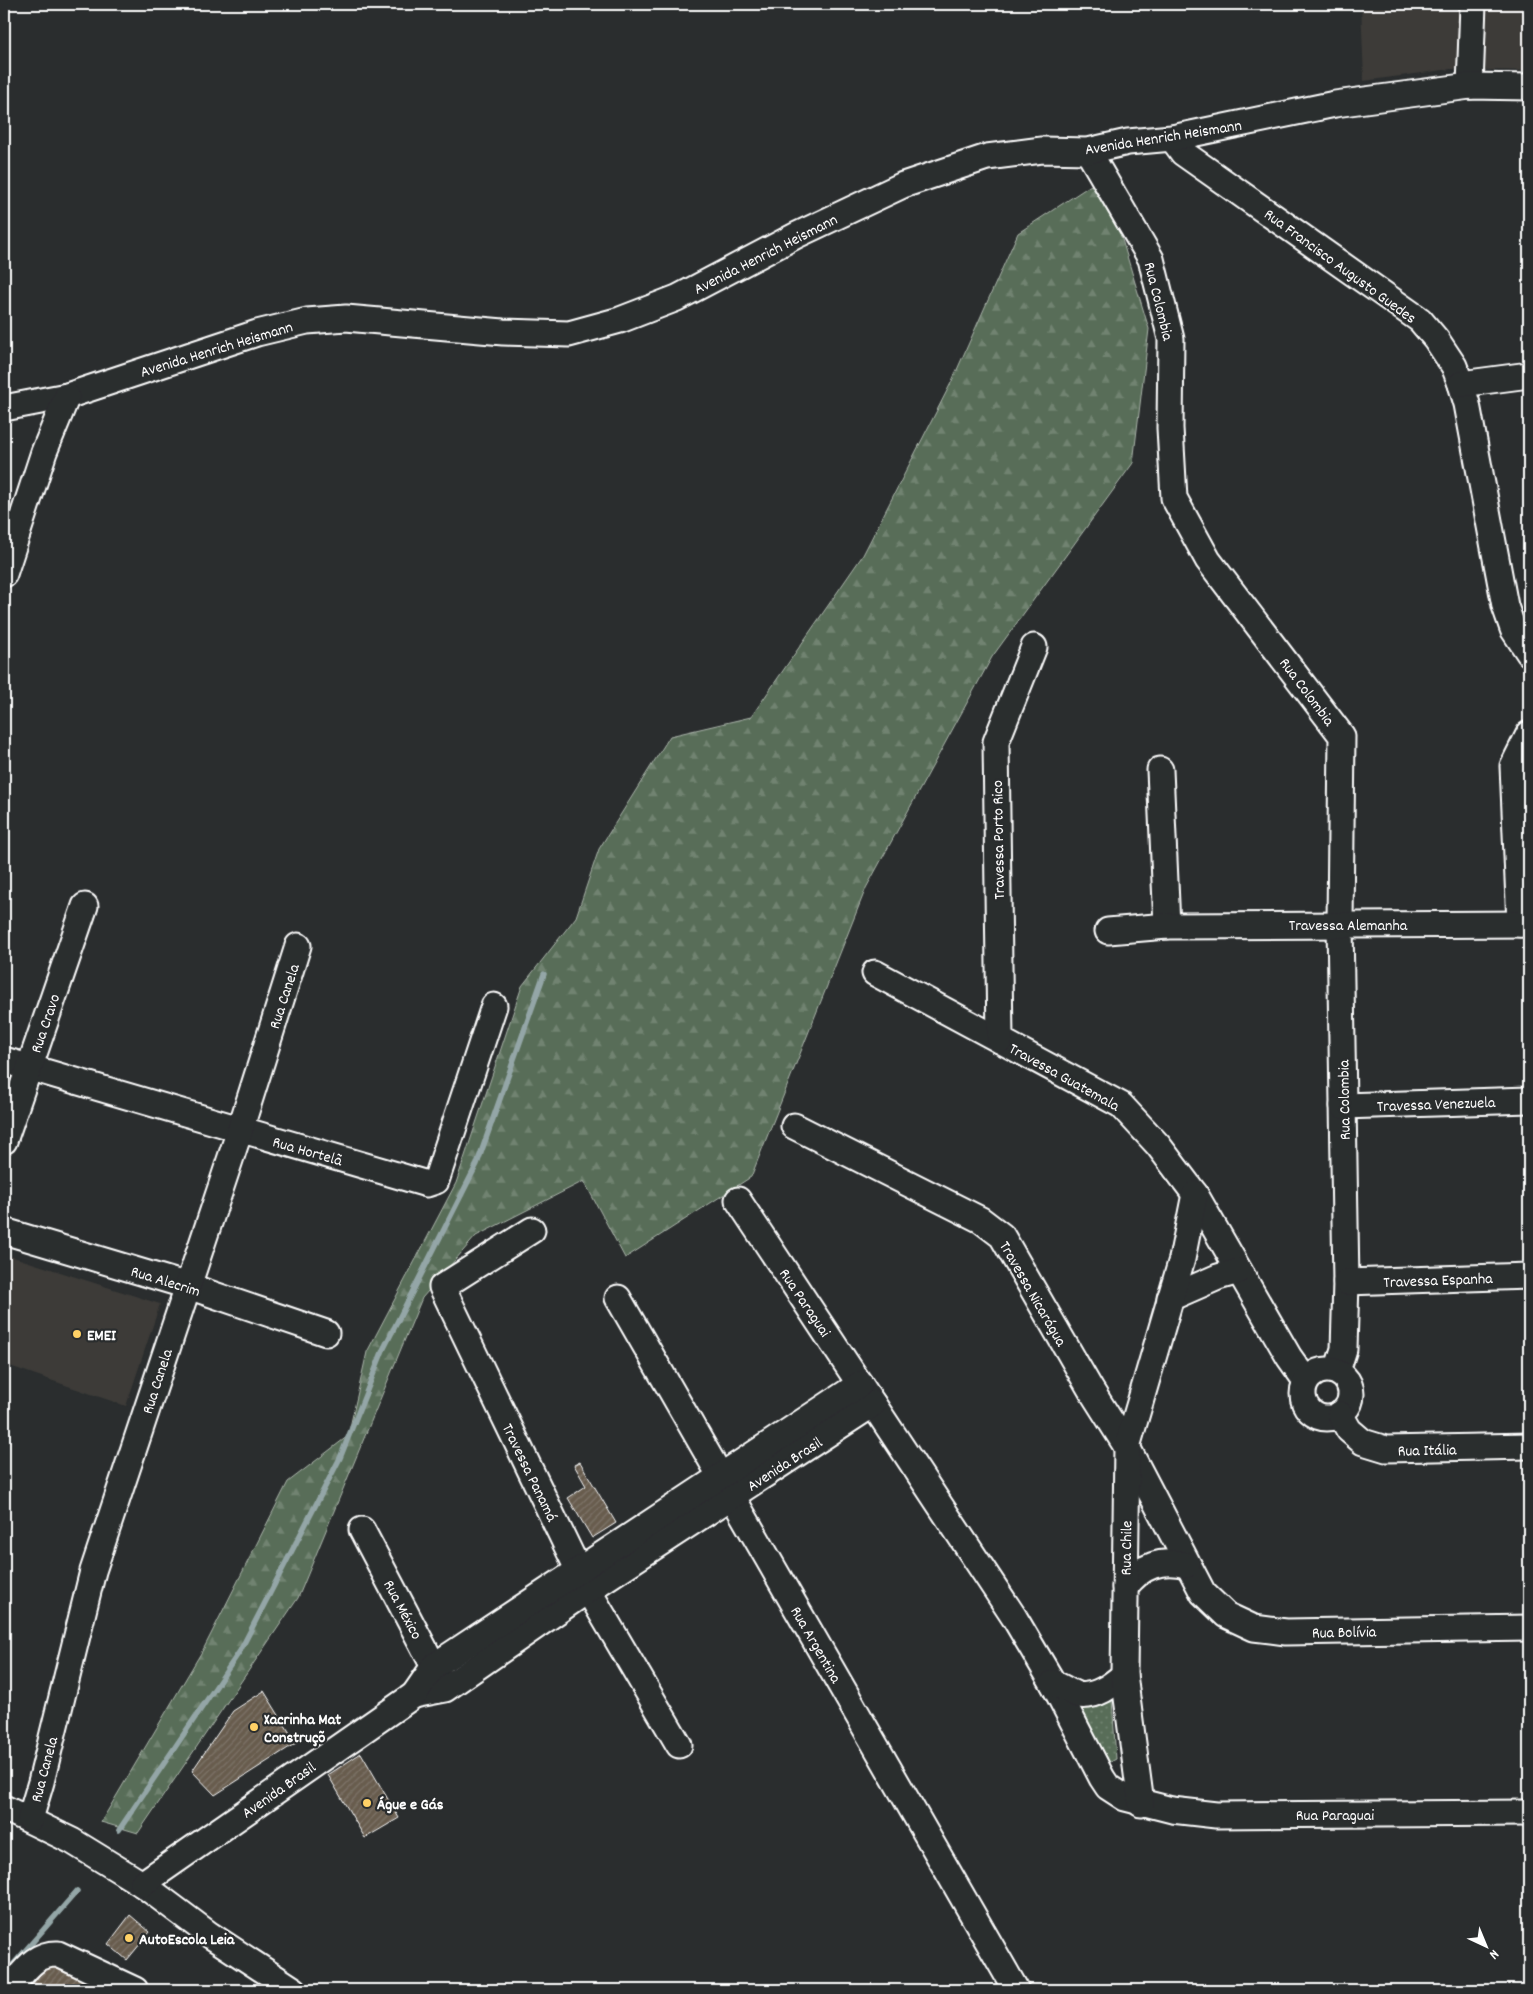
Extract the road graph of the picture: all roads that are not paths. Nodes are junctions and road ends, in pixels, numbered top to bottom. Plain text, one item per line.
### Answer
1 (1473, 4) edge
2 (1470, 86) junction
3 (1529, 87) edge
4 (1172, 138) junction
5 (1088, 151) junction
6 (1529, 375) edge
7 (1461, 384) junction
8 (67, 396) junction
9 (4, 408) edge
10 (4, 574) edge
11 (1034, 648) dead end
12 (1529, 653) edge
13 (1529, 734) edge
14 (1160, 770) dead end
15 (85, 906) dead end
16 (1340, 924) junction
17 (1525, 924) edge
18 (1166, 926) junction
19 (1108, 931) dead end
20 (298, 946) dead end
21 (875, 973) dead end
22 (494, 1006) dead end
23 (1000, 1040) junction
24 (4, 1060) edge
25 (28, 1068) junction
26 (1529, 1100) edge
27 (1343, 1106) junction
28 (794, 1126) dead end
29 (240, 1130) junction
30 (4, 1141) edge
31 (1194, 1194) junction
32 (738, 1200) dead end
33 (532, 1230) dead end
34 (4, 1231) edge
35 (1239, 1271) junction
36 (1529, 1276) edge
37 (1346, 1282) junction
38 (188, 1286) junction
39 (618, 1298) dead end
40 (1170, 1298) junction
41 (326, 1334) dead end
42 (1337, 1371) junction
43 (1306, 1381) junction
44 (867, 1394) junction
45 (1340, 1414) junction
46 (1529, 1446) edge
47 (1127, 1447) junction
48 (726, 1488) junction
49 (362, 1530) dead end
50 (1187, 1565) junction
51 (584, 1581) junction
52 (1125, 1587) junction
53 (527, 1618) junction
54 (1529, 1628) edge
55 (434, 1666) junction
56 (1124, 1675) junction
57 (1054, 1683) junction
58 (445, 1689) junction
59 (414, 1695) junction
60 (679, 1746) dead end
61 (1141, 1804) junction
62 (4, 1808) edge
63 (1529, 1813) edge
64 (30, 1819) junction
65 (142, 1884) junction
66 (8, 1990) edge
67 (135, 1990) edge
68 (294, 1990) edge
69 (1016, 1990) edge

1 - 2 street
2 - 3 street, Avenida Henrich Heismann
2 - 4 street, Avenida Henrich Heismann
4 - 5 street, Avenida Henrich Heismann
4 - 7 street, Rua Francisco Augusto Guedes
5 - 8 street, Avenida Henrich Heismann
5 - 16 street, Rua Colombia
6 - 7 street
7 - 12 street, Rua Francisco Augusto Guedes
8 - 9 street, Avenida Henrich Heismann
8 - 10 street
11 - 23 street, Travessa Porto Rico
13 - 17 street
14 - 18 street
15 - 25 street, Rua Cravo
16 - 17 street, Travessa Alemanha
16 - 18 street, Travessa Alemanha
16 - 27 street, Rua Colombia
18 - 19 street, Travessa Alemanha
20 - 29 street, Rua Canela
21 - 23 street, Travessa Guatemala
22 - 29 street, Rua Hortelã
23 - 31 street, Travessa Guatemala
24 - 25 street, Rua Hortelã
25 - 29 street, Rua Hortelã
25 - 30 street, Rua Cravo
26 - 27 street, Travessa Venezuela
27 - 37 street, Rua Colombia
28 - 47 street, Travessa Nicarágua
29 - 38 street, Rua Canela
31 - 35 street, Travessa Guatemala
31 - 40 street, Rua Chile
32 - 44 street, Rua Paraguai
33 - 51 street, Travessa Panamá
34 - 38 street, Rua Alecrim
35 - 40 street
35 - 43 street, Travessa Guatemala
36 - 37 street, Travessa Espanha
37 - 42 street, Rua Colombia
38 - 41 street, Rua Alecrim
38 - 64 street, Rua Canela
39 - 48 street, Rua Argentina
40 - 47 street, Rua Chile
42 - 43 street
42 - 45 street
43 - 45 street
44 - 48 street, Avenida Brasil
44 - 57 street
45 - 46 street, Rua Itália
47 - 50 street, Travessa Nicarágua
47 - 52 street, Rua Chile
48 - 51 street, Avenida Brasil
48 - 69 street, Rua Argentina
49 - 55 street, Rua México
50 - 52 street
50 - 54 street, Rua Bolívia
51 - 53 street, Avenida Brasil
51 - 60 street, Travessa Panamá
52 - 56 street, Rua Chile
53 - 55 street, Avenida Brasil
53 - 58 street, Avenida Brasil
55 - 58 street, Rua México
55 - 59 street, Avenida Brasil
56 - 57 street
56 - 61 street, Rua Chile
57 - 61 street, Rua Paraguai
58 - 59 street, Avenida Brasil
59 - 65 street, Avenida Brasil
61 - 63 street, Rua Paraguai
62 - 64 street
64 - 65 street
65 - 68 street
66 - 67 street

